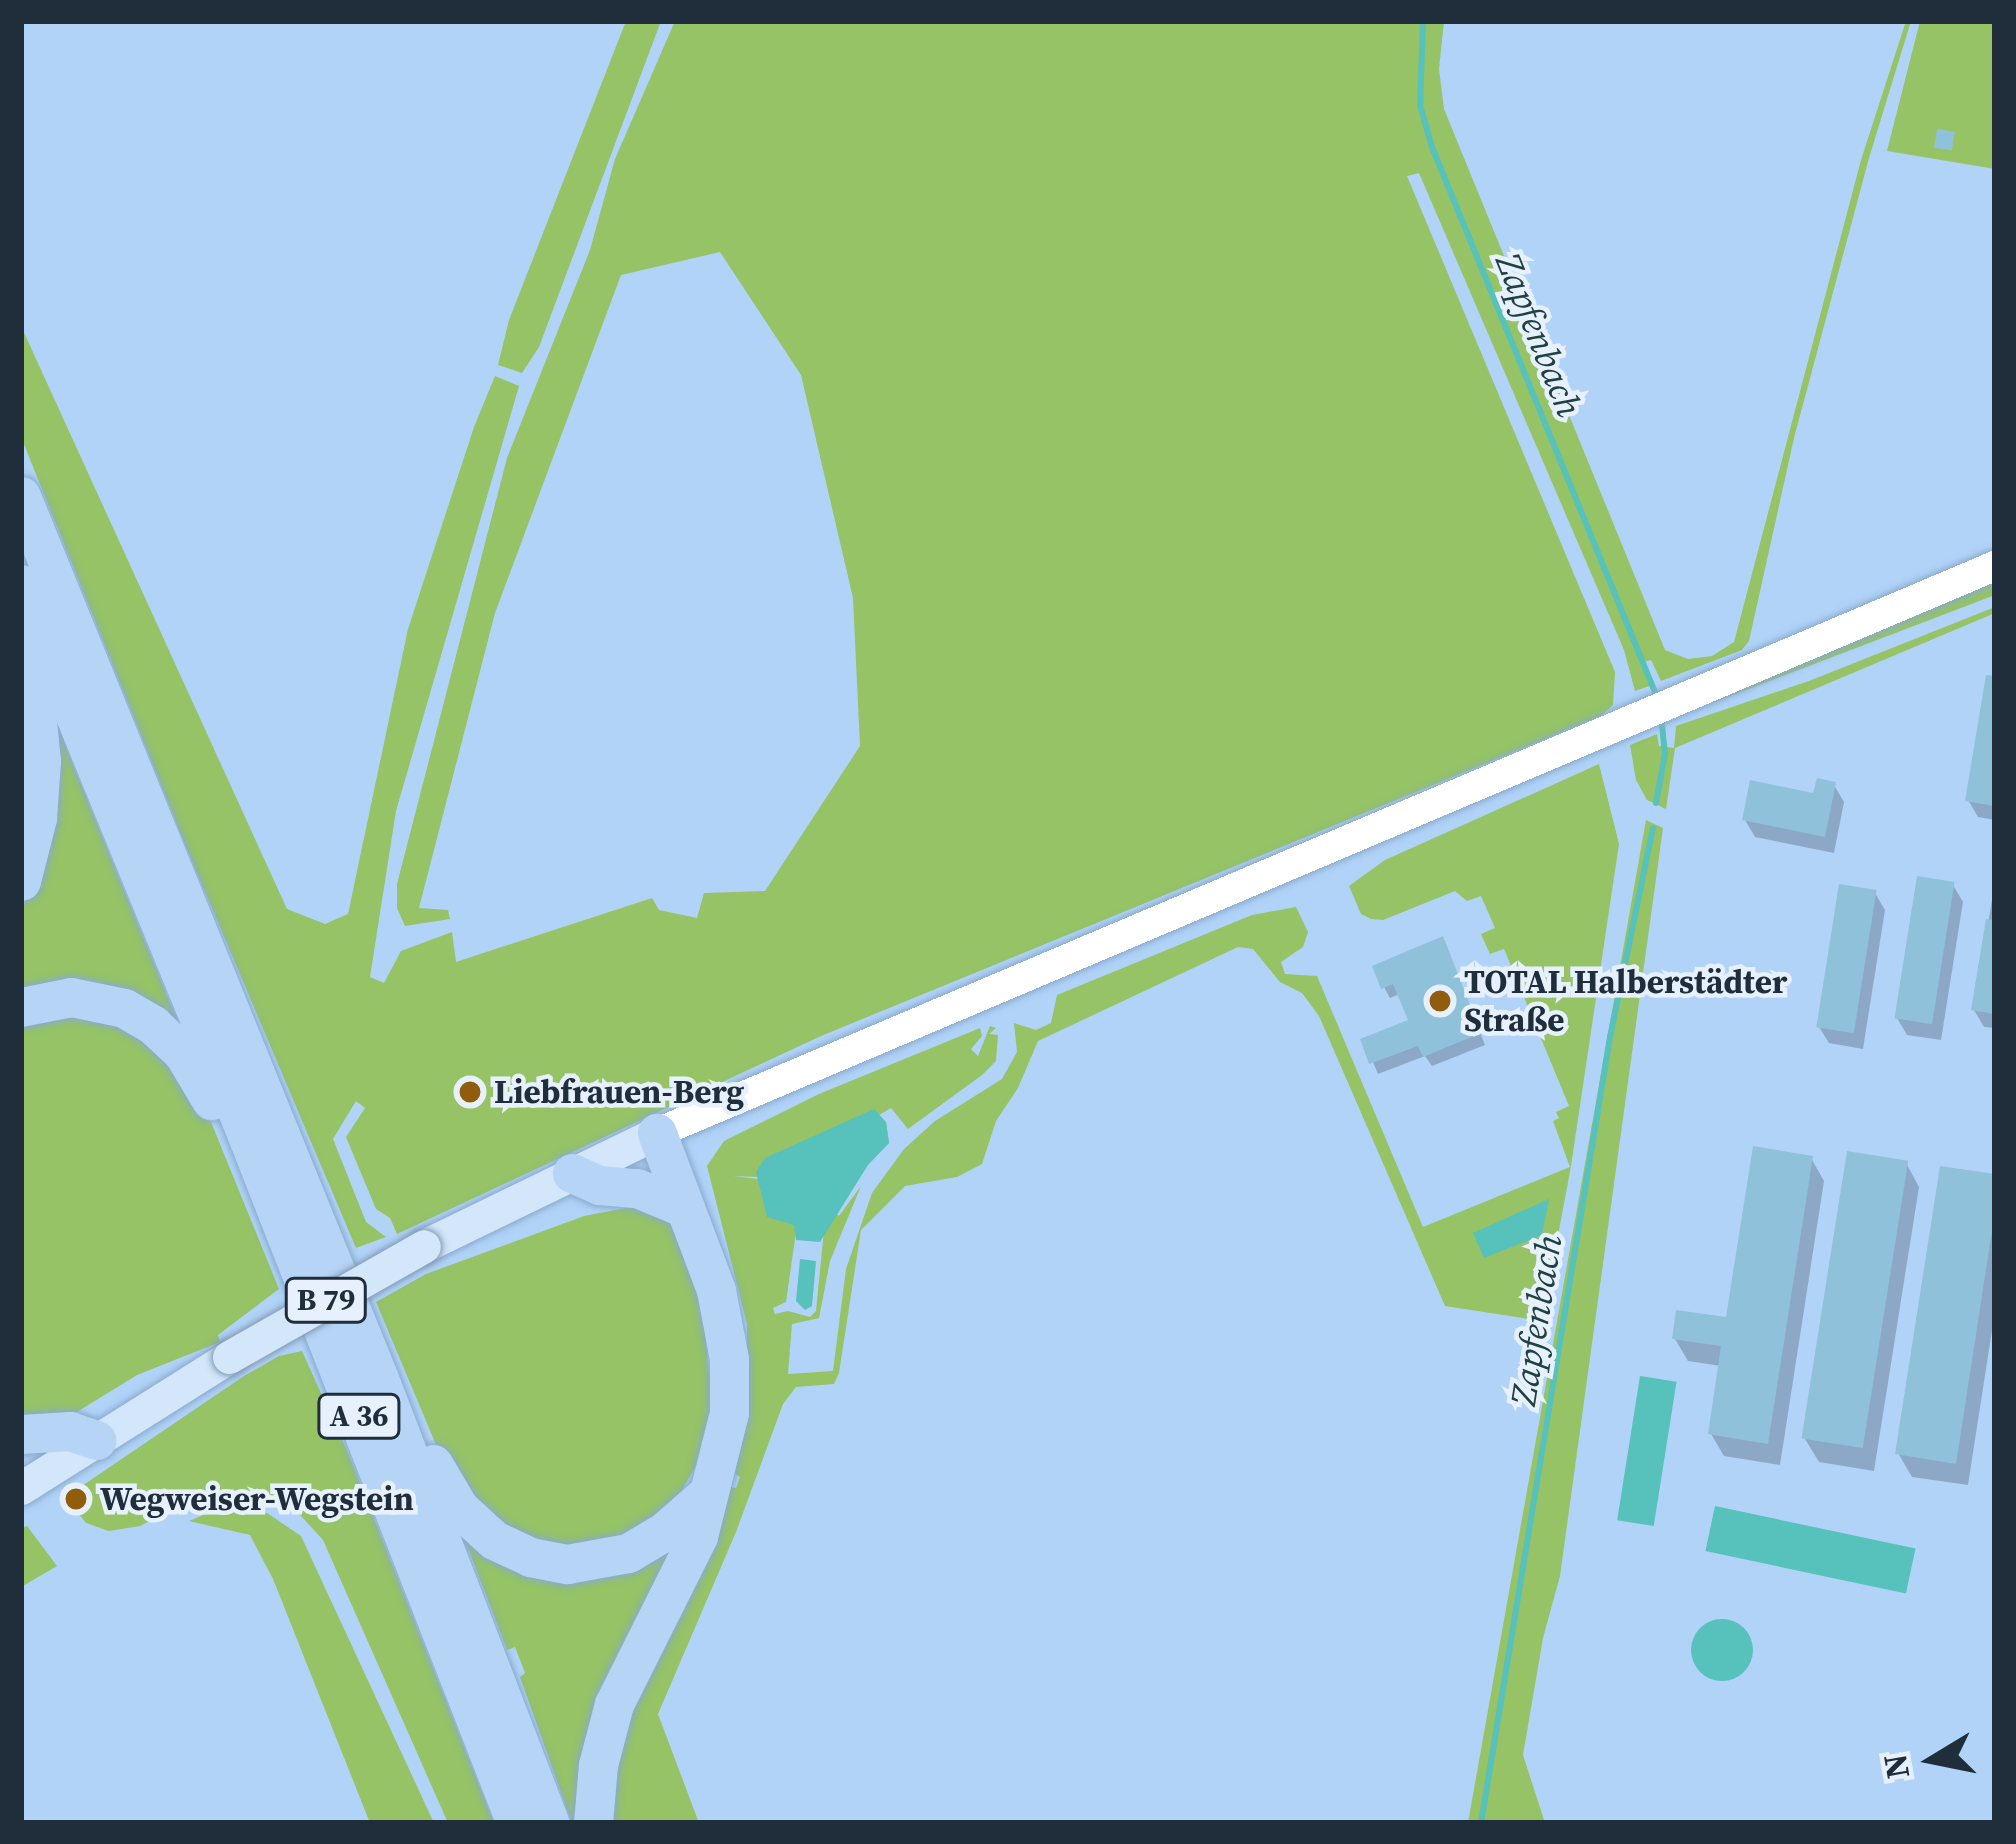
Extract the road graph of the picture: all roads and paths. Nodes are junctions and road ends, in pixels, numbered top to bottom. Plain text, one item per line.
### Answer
1 (21, 496) edge
2 (1995, 566) edge
3 (21, 584) edge
4 (21, 639) edge
5 (21, 880) edge
6 (21, 1007) edge
7 (246, 1133) junction
8 (657, 1133) junction
9 (572, 1174) junction
10 (685, 1208) junction
11 (378, 1376) junction
12 (21, 1434) edge
13 (96, 1440) junction
14 (21, 1487) edge
15 (706, 1495) junction
16 (516, 1823) edge
17 (550, 1823) edge
18 (593, 1823) edge

1 - 11 highway, A 36
2 - 8 main road
3 - 7 highway, A 36
4 - 5 highway
6 - 7 highway
7 - 16 highway, A 36
8 - 9 main road
8 - 10 highway
9 - 10 highway
9 - 13 main road, B 79, bridge
10 - 15 highway
11 - 15 highway
11 - 17 highway, A 36
12 - 13 highway
13 - 14 main road, B 79
15 - 18 highway

